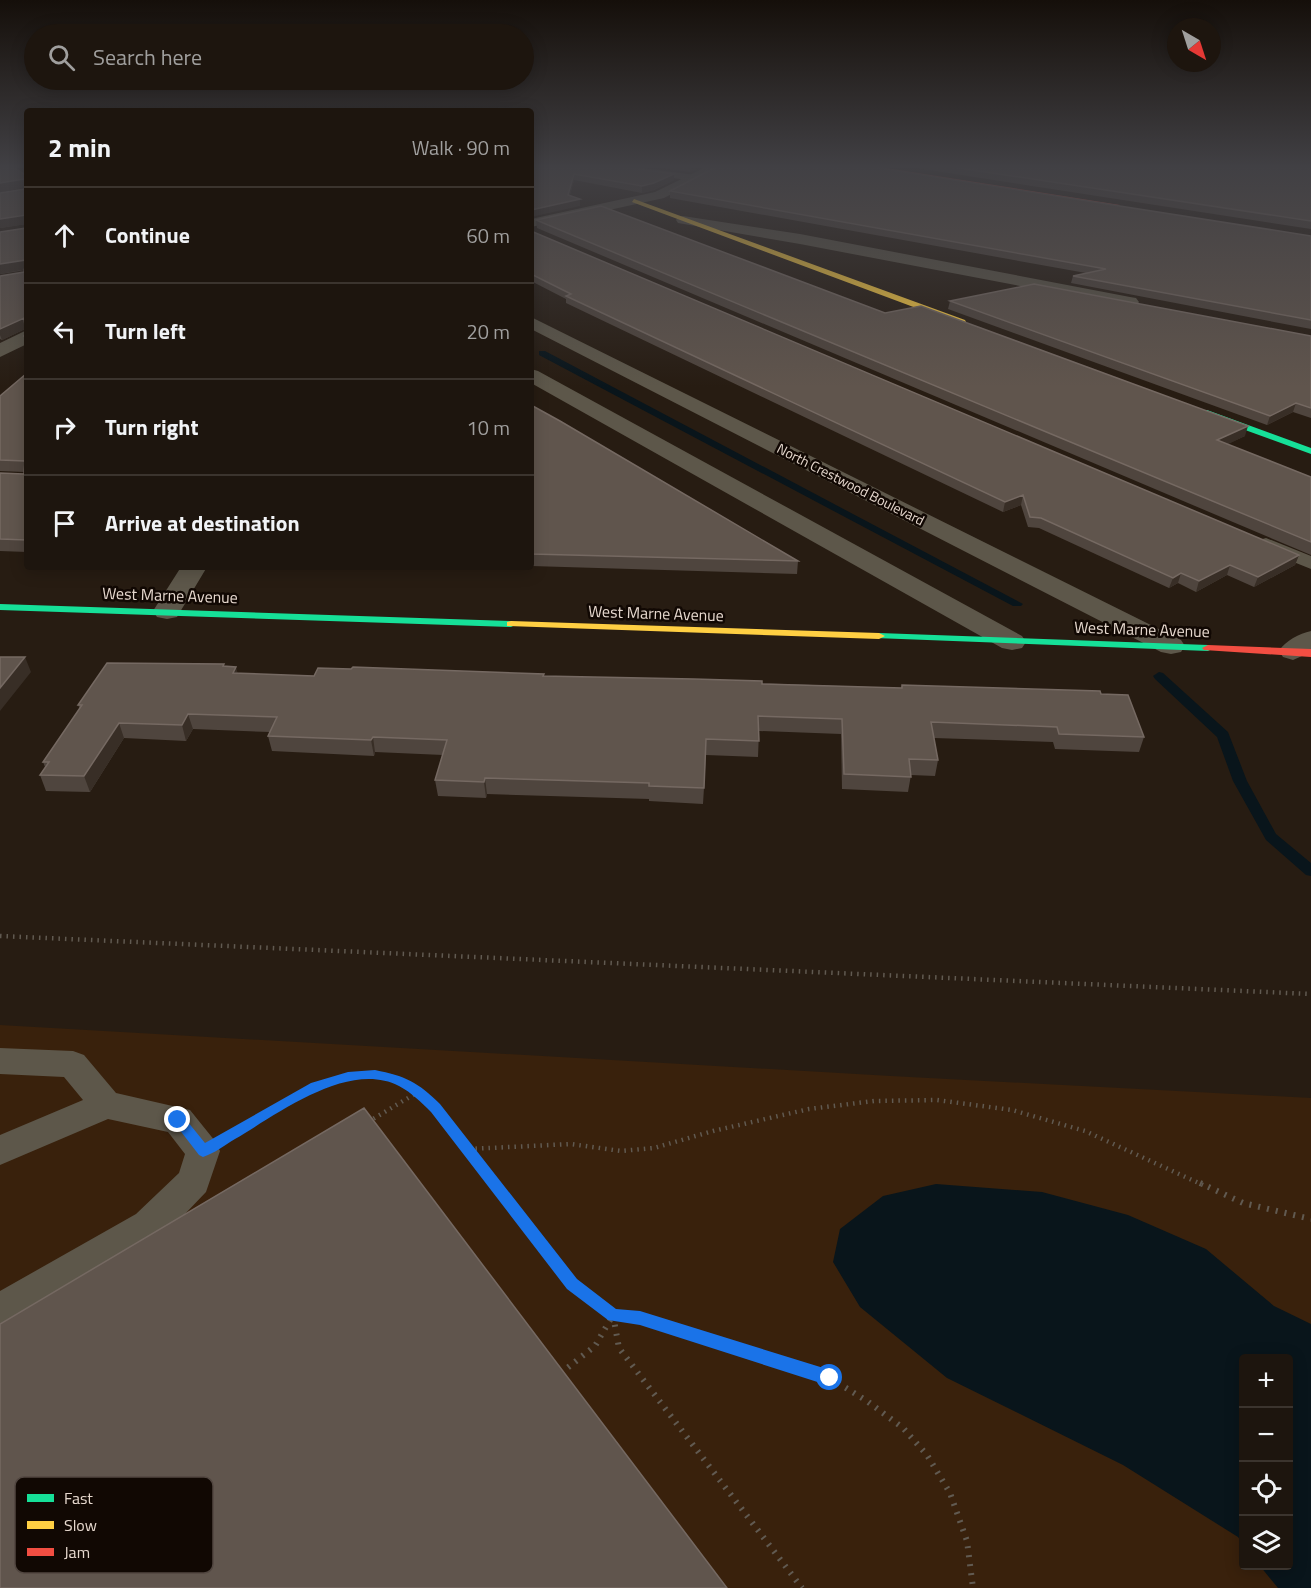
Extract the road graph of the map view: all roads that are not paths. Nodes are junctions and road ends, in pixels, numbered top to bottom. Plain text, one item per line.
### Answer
1 (735, 239) edge
2 (801, 239) edge
3 (1150, 306) edge
4 (978, 328) edge
5 (537, 330) edge
6 (24, 338) edge
7 (0, 351) edge
8 (534, 377) edge
9 (1189, 406) edge
10 (1311, 451) edge
11 (1256, 540) edge
12 (1311, 563) edge
13 (192, 570) edge
14 (0, 607) edge
15 (168, 611) junction
16 (1012, 642) junction
17 (1171, 646) junction
18 (1305, 648) edge
19 (0, 1061) edge
20 (106, 1105) junction
21 (0, 1150) edge
22 (0, 1312) edge

1 - 4 street
2 - 3 street
5 - 17 street, North Crestwood Boulevard
6 - 7 street
8 - 16 street
9 - 10 street
11 - 12 lane
13 - 15 street
14 - 15 street, West Marne Avenue
15 - 16 street, West Marne Avenue
16 - 17 street, West Marne Avenue
17 - 18 street, West Marne Avenue
19 - 20 lane
20 - 21 lane
20 - 22 lane

